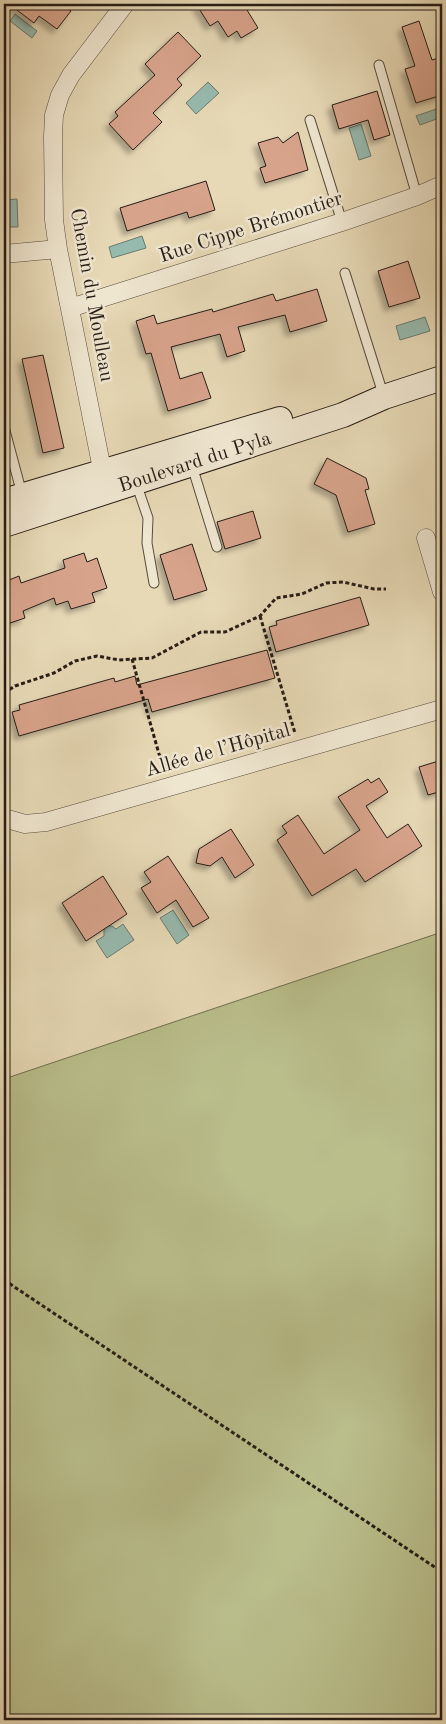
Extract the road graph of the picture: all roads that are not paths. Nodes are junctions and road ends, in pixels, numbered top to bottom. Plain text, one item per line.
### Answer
1 (125, 4) edge
2 (379, 65) dead end
3 (310, 120) dead end
4 (442, 185) edge
5 (418, 196) junction
6 (342, 222) junction
7 (58, 249) junction
8 (4, 254) edge
9 (345, 273) dead end
10 (70, 308) junction
11 (442, 378) edge
12 (384, 397) junction
13 (4, 427) edge
14 (191, 465) junction
15 (105, 482) junction
16 (136, 483) junction
17 (21, 506) edge
18 (4, 525) edge
19 (426, 538) dead end
20 (216, 547) dead end
21 (154, 583) dead end
22 (442, 592) edge
23 (442, 709) edge
24 (4, 818) edge

1 - 7 street, Chemin du Moulleau
2 - 5 lane
3 - 6 lane
4 - 5 street, Rue Cippe Brémontier
5 - 6 street, Rue Cippe Brémontier
6 - 10 street, Rue Cippe Brémontier
7 - 8 street
7 - 10 street, Chemin du Moulleau
9 - 12 lane
10 - 15 street, Chemin du Moulleau
11 - 12 main road, Boulevard du Pyla
12 - 14 main road, Boulevard du Pyla
12 - 15 main road, Boulevard du Pyla
13 - 17 lane
14 - 16 main road, Boulevard du Pyla
14 - 20 lane
15 - 16 main road, Boulevard du Pyla
15 - 17 main road, Boulevard du Pyla
16 - 21 lane
17 - 18 main road, Boulevard du Pyla
19 - 22 street
23 - 24 street, Allée de l’Hôpital

